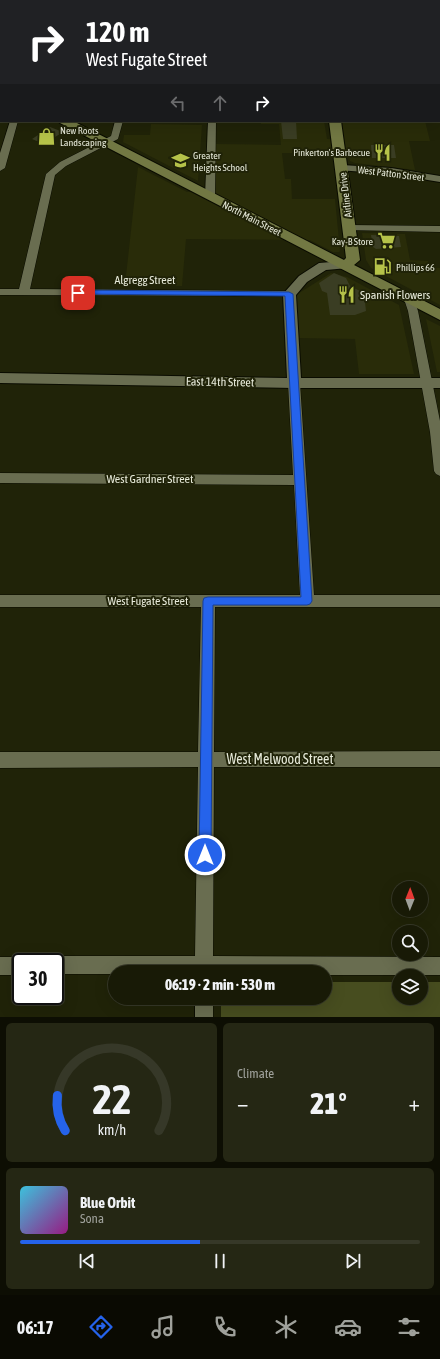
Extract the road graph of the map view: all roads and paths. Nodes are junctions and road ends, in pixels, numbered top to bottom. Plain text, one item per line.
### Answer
1 (14, 122) edge
2 (66, 122) edge
3 (118, 122) edge
4 (212, 122) edge
5 (335, 122) edge
6 (103, 142) junction
7 (0, 164) edge
8 (342, 168) junction
9 (440, 179) edge
10 (210, 197) junction
11 (349, 228) junction
12 (440, 229) edge
13 (344, 265) junction
14 (0, 292) edge
15 (24, 292) junction
16 (289, 294) junction
17 (409, 299) junction
18 (440, 315) edge
19 (0, 378) edge
20 (294, 382) junction
21 (433, 383) edge
22 (440, 472) edge
23 (0, 478) edge
24 (300, 480) junction
25 (0, 600) edge
26 (208, 601) junction
27 (307, 601) junction
28 (440, 601) edge
29 (206, 759) junction
30 (440, 759) edge
31 (0, 760) edge
32 (204, 965) edge
33 (0, 966) edge
34 (12, 966) edge
35 (64, 966) edge
36 (440, 966) edge
37 (108, 967) edge
38 (332, 967) edge
39 (204, 1005) edge
40 (204, 1017) edge

1 - 7 street
2 - 6 main road, North Main Street
3 - 6 street
4 - 10 street
5 - 8 main road, Airline Drive
6 - 10 main road, North Main Street
6 - 15 street
8 - 9 street, West Patton Street
8 - 11 main road, Airline Drive
10 - 13 main road, North Main Street
11 - 12 street
11 - 13 main road, Airline Drive
13 - 16 street
13 - 17 main road, North Main Street
14 - 15 street, Algregg Street
15 - 16 street, Algregg Street
16 - 20 street
17 - 18 main road, North Main Street
17 - 21 street
19 - 20 street, East 14th Street
20 - 21 street, East 14th Street
20 - 24 street
21 - 22 street
23 - 24 street, West Gardner Street
24 - 27 street
25 - 26 street, West Fugate Street
26 - 27 street, West Fugate Street
26 - 29 street
27 - 28 street, West Fugate Street
29 - 30 street, West Melwood Street
29 - 31 street, West Melwood Street
29 - 32 street
33 - 34 street
35 - 37 street
36 - 38 street
39 - 40 street

